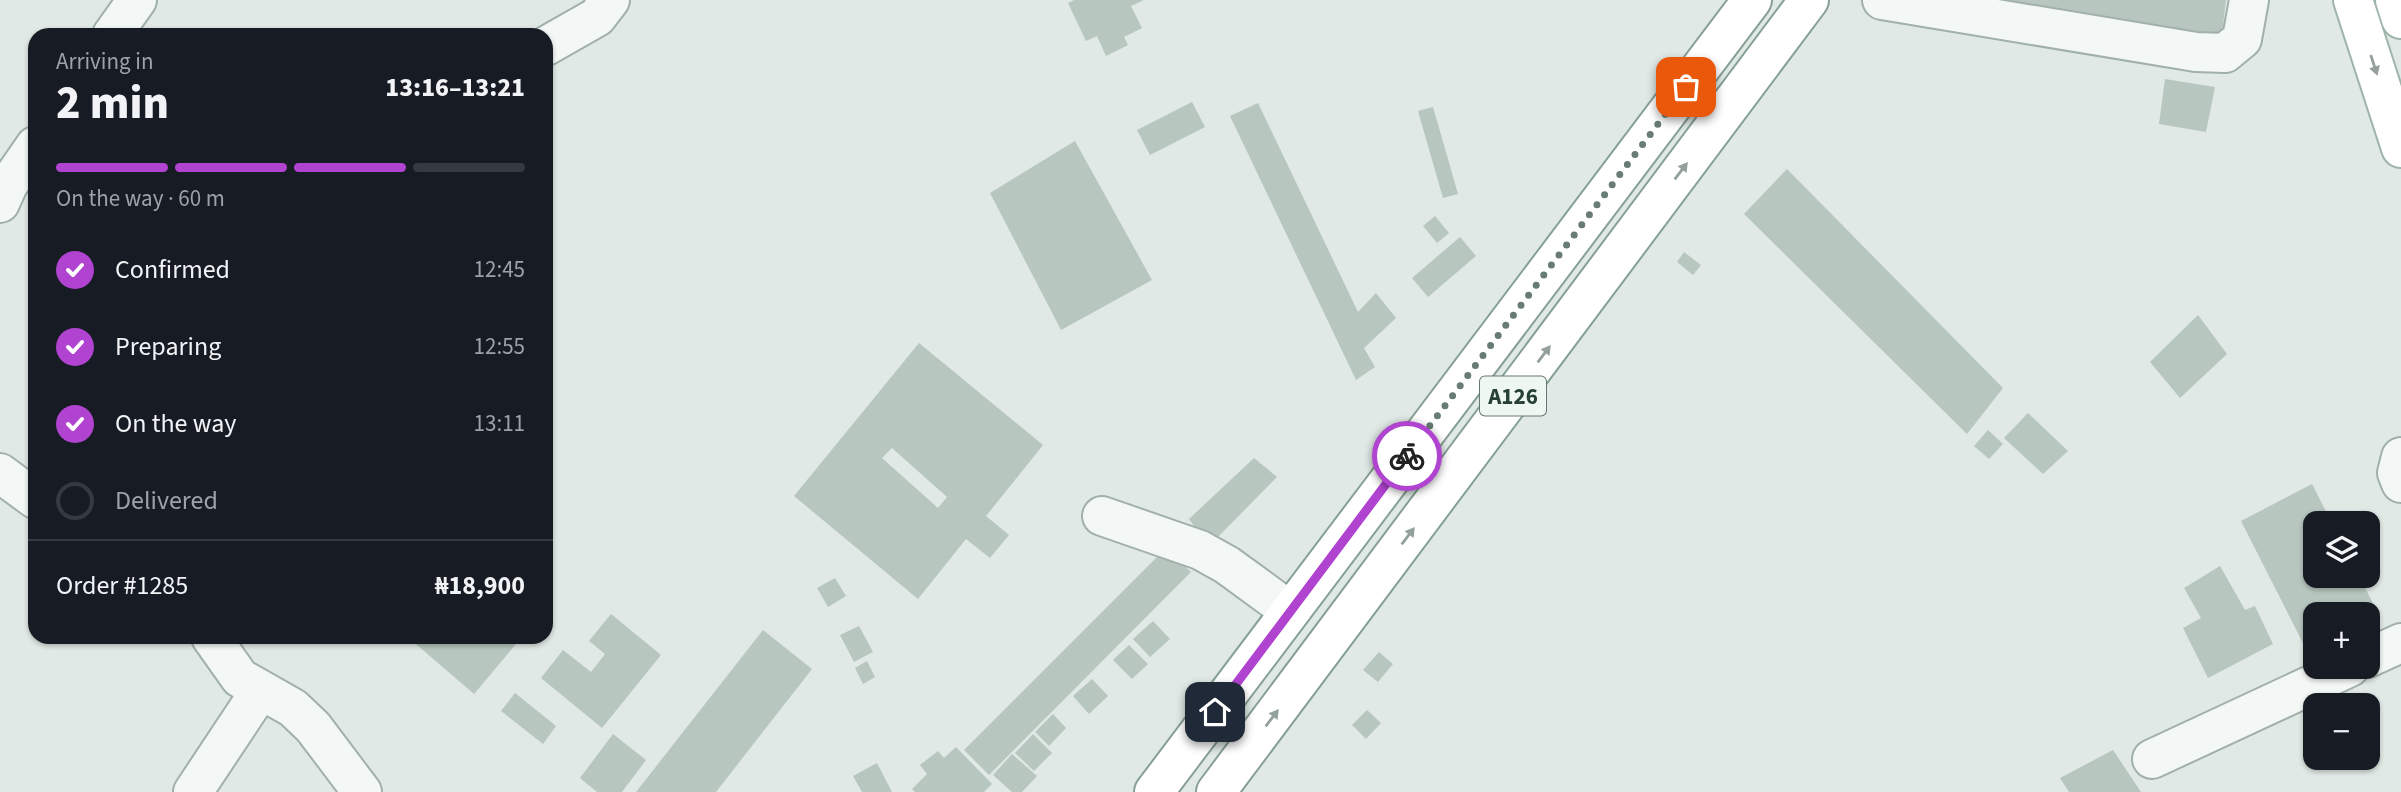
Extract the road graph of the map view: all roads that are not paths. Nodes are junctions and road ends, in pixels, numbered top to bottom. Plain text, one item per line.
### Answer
1 (137, 0) edge
2 (610, 0) edge
3 (1752, 0) edge
4 (1809, 0) edge
5 (1882, 0) edge
6 (2249, 0) edge
7 (2353, 0) edge
8 (2395, 0) edge
9 (2401, 19) edge
10 (117, 28) edge
11 (553, 42) edge
12 (2401, 148) edge
13 (28, 156) edge
14 (0, 203) edge
15 (2401, 457) edge
16 (0, 473) edge
17 (2401, 483) edge
18 (28, 494) edge
19 (1102, 516) dead end
20 (1290, 611) junction
21 (2401, 643) edge
22 (216, 644) edge
23 (2380, 653) edge
24 (2324, 679) edge
25 (260, 691) junction
26 (2151, 759) dead end
27 (193, 792) edge
28 (362, 792) edge
29 (1154, 792) edge
30 (1216, 792) edge

1 - 10 street
2 - 11 street
3 - 20 main road, A126
30 -> 4 main road, A126
5 - 6 street
7 -> 12 main road
8 - 9 main road
13 - 14 street
15 - 17 street
16 - 18 street
19 - 20 street
20 - 29 main road, A126
21 - 23 street
22 - 25 street
24 - 26 street
25 - 27 street
25 - 28 street

